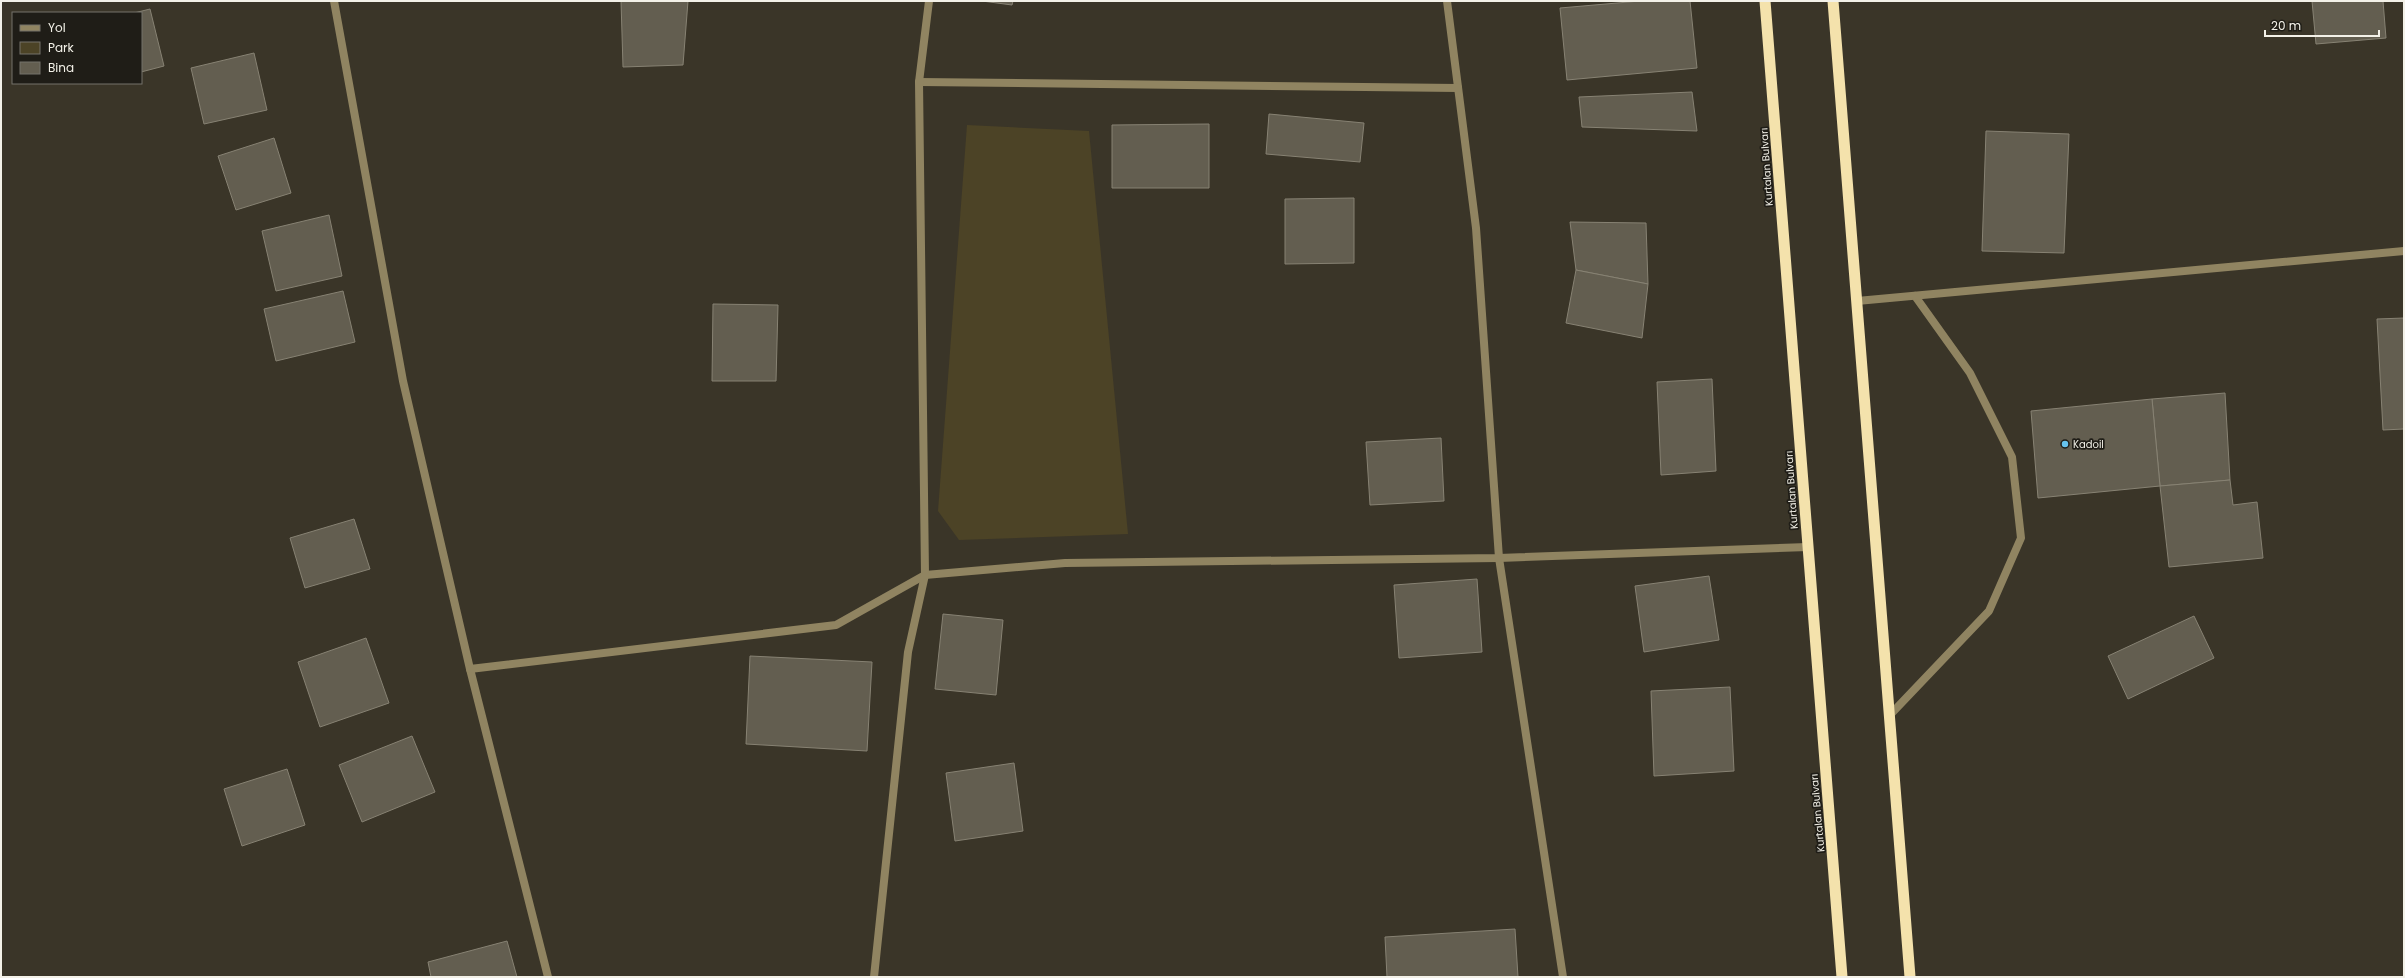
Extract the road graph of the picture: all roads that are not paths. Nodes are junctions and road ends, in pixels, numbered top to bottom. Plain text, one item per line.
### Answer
1 (334, 1) edge
2 (929, 1) edge
3 (1447, 1) edge
4 (1765, 1) edge
5 (1833, 1) edge
6 (919, 82) junction
7 (1458, 88) junction
8 (2404, 251) edge
9 (1916, 296) junction
10 (1857, 300) junction
11 (1808, 547) junction
12 (1499, 558) junction
13 (925, 575) junction
14 (470, 669) junction
15 (1889, 716) junction
16 (548, 977) edge
17 (874, 977) edge
18 (1563, 977) edge
19 (1842, 977) edge
20 (1910, 977) edge

1 - 14 street
2 - 6 street
3 - 7 street
4 - 11 highway, Kurtalan Bulvarı
5 - 10 highway
6 - 7 street
6 - 13 street
7 - 12 street
8 - 9 street
9 - 10 street
9 - 15 street
10 - 15 highway
11 - 12 street
11 - 19 highway, Kurtalan Bulvarı
12 - 13 street
12 - 18 street
13 - 14 street
13 - 17 street
14 - 16 street
15 - 20 highway

